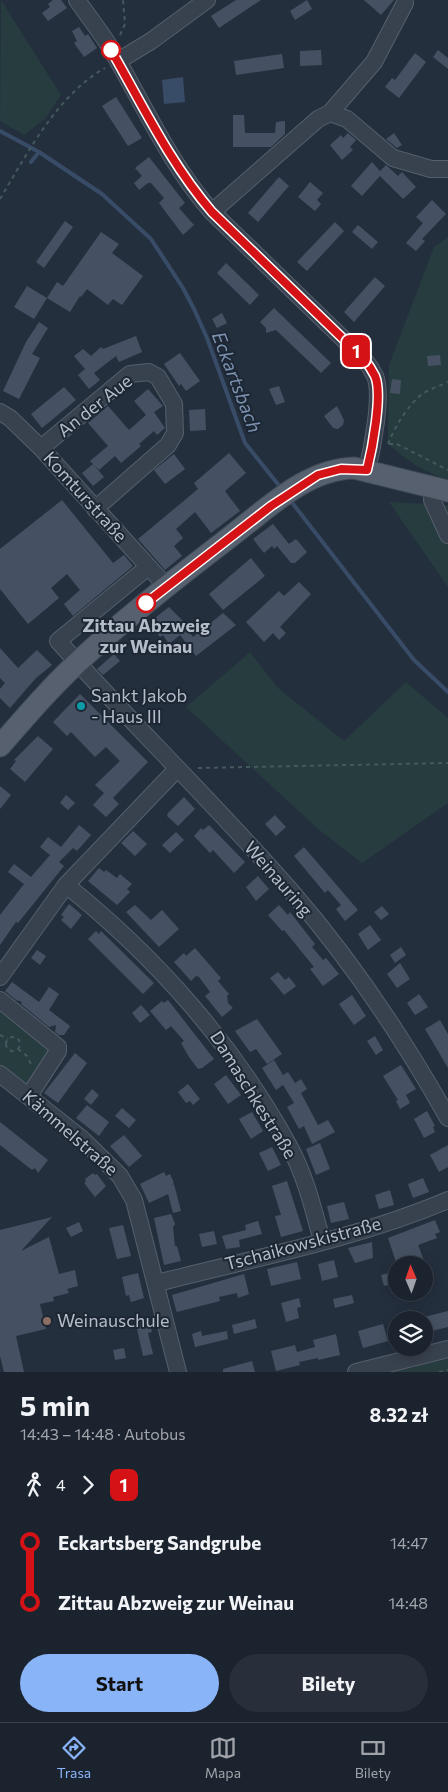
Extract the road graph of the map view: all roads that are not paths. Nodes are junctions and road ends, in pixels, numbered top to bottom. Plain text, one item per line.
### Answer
1 (78, 0) edge
2 (208, 0) edge
3 (405, 3) dead end
4 (118, 61) junction
5 (330, 113) junction
6 (448, 169) edge
7 (212, 212) junction
8 (0, 412) edge
9 (41, 448) junction
10 (367, 470) junction
11 (441, 489) edge
12 (95, 509) junction
13 (447, 531) edge
14 (148, 568) junction
15 (166, 586) junction
16 (77, 663) junction
17 (0, 746) edge
18 (177, 769) junction
19 (66, 886) junction
20 (0, 977) edge
21 (0, 1000) edge
22 (0, 1074) edge
23 (29, 1096) junction
24 (448, 1118) edge
25 (448, 1200) edge
26 (322, 1241) junction
27 (157, 1283) junction
28 (448, 1349) edge
29 (178, 1372) edge
30 (356, 1372) edge

1 - 4 street
2 - 4 street
3 - 5 street
4 - 7 street
5 - 6 street
5 - 7 street
7 - 10 street
8 - 9 street, Komturstraße
9 - 12 street, Komturstraße
9 - 12 street, An der Aue
10 - 11 main road
10 - 15 main road
11 - 13 street
12 - 14 street, Komturstraße
14 - 15 street, Komturstraße
14 - 16 street, Weinauring
15 - 16 main road
16 - 17 main road
16 - 18 street, Weinauring
18 - 19 street
18 - 24 street, Weinauring
19 - 20 street
19 - 26 street, Damaschkestraße
21 - 23 street
22 - 23 street, Kämmelstraße
23 - 27 street, Kämmelstraße
25 - 26 street, Tschaikowskistraße
26 - 27 street, Tschaikowskistraße
27 - 29 street, Kämmelstraße
28 - 30 street

